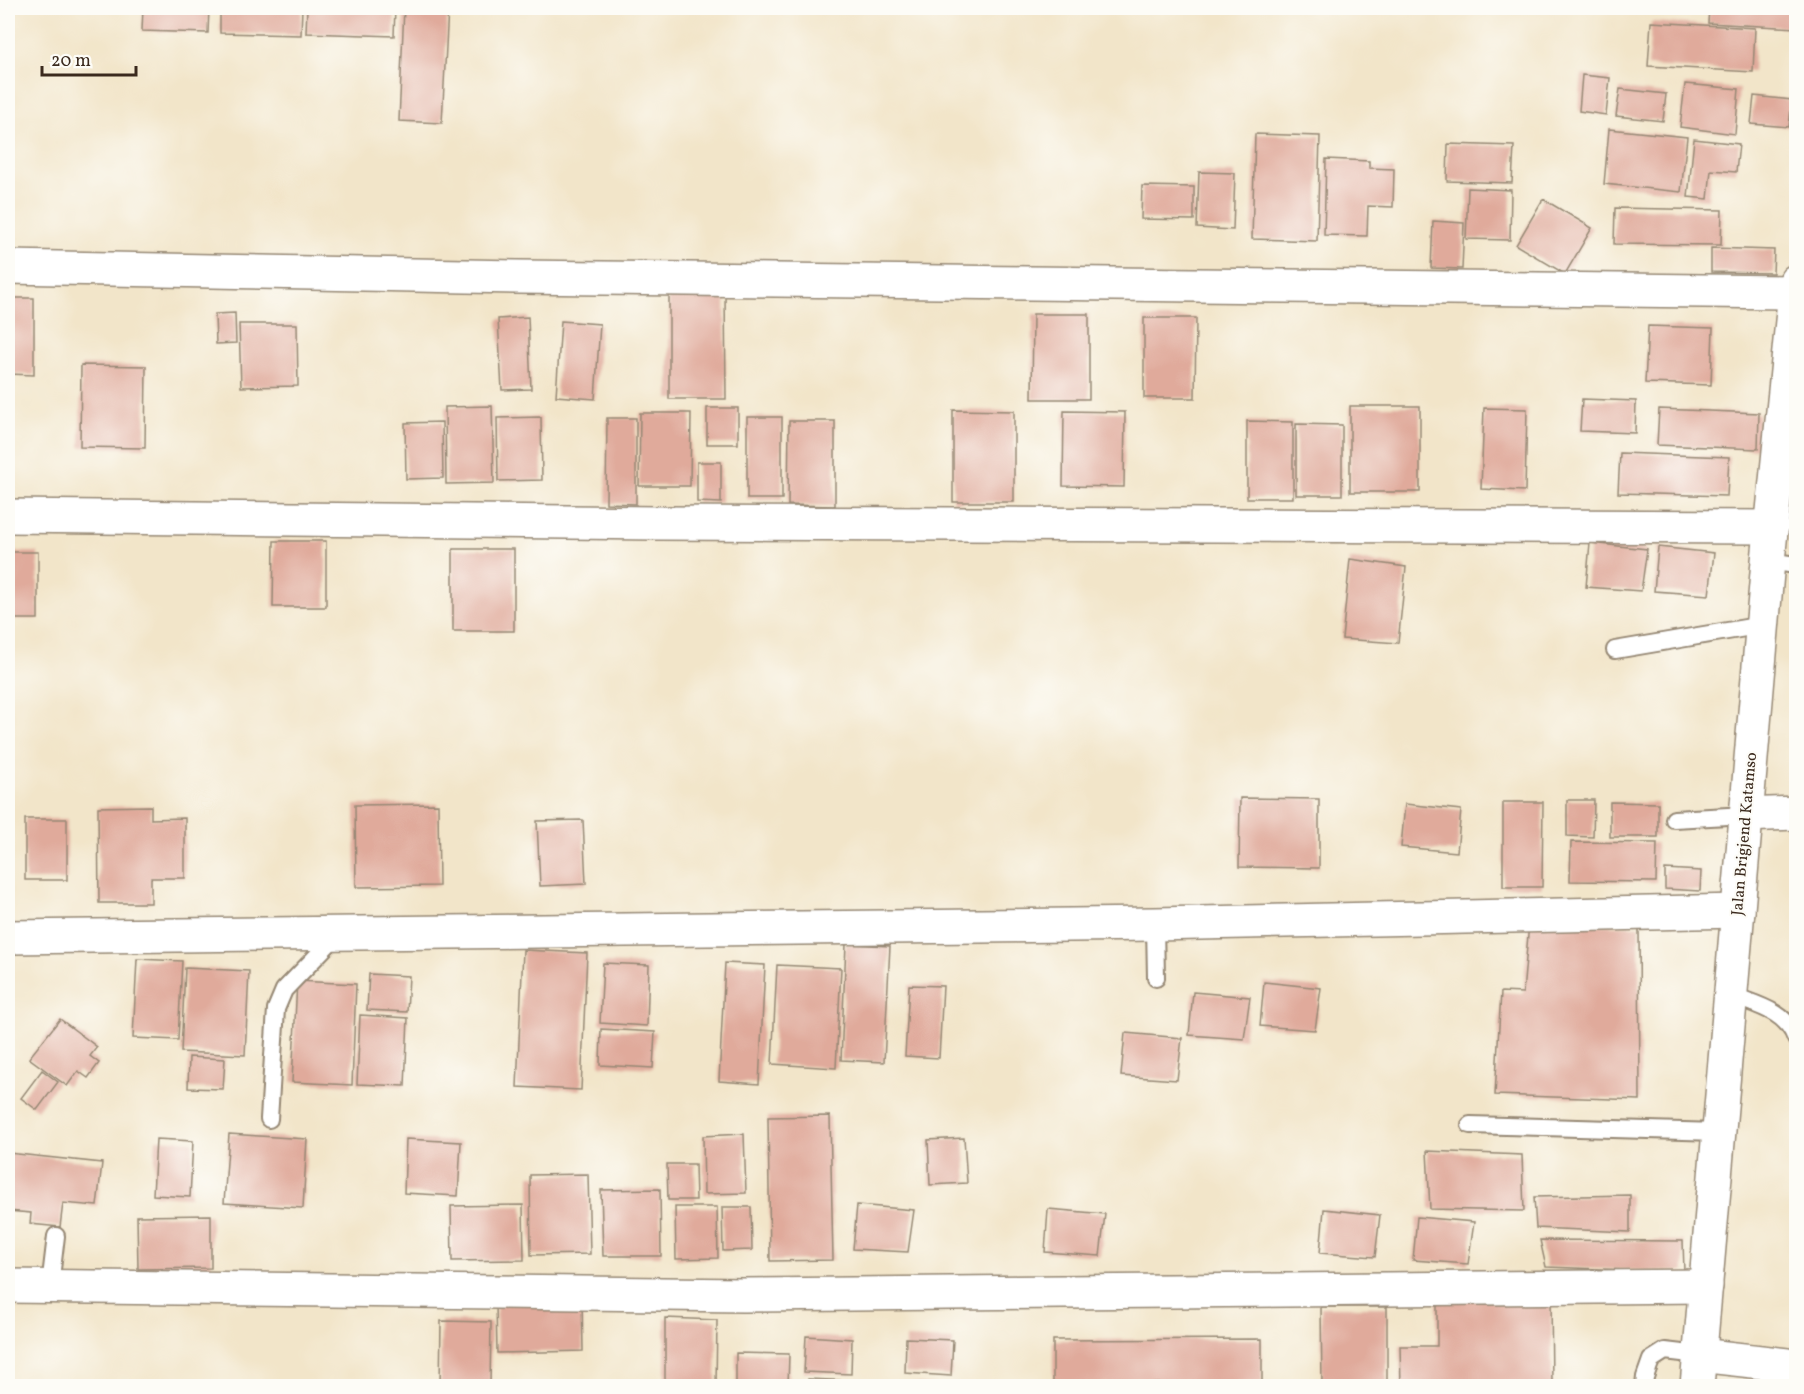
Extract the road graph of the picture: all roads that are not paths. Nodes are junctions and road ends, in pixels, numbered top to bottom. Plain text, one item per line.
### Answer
1 (8, 267) edge
2 (1796, 286) edge
3 (1790, 408) edge
4 (8, 516) edge
5 (1772, 527) junction
6 (1782, 563) edge
7 (1763, 625) junction
8 (1615, 650) dead end
9 (1797, 813) edge
10 (1746, 815) junction
11 (1674, 819) dead end
12 (1738, 911) junction
13 (1155, 924) junction
14 (340, 932) junction
15 (8, 937) edge
16 (1156, 978) dead end
17 (1731, 995) junction
18 (1797, 1039) edge
19 (269, 1119) dead end
20 (1470, 1125) dead end
21 (1718, 1132) junction
22 (56, 1236) dead end
23 (8, 1286) edge
24 (1706, 1286) junction
25 (50, 1287) junction
26 (1797, 1366) edge
27 (1698, 1371) edge
28 (1644, 1386) edge

1 - 2 street
2 - 3 street, Jalan Brigjend Katamso
3 - 5 street, Jalan Brigjend Katamso
4 - 5 street
5 - 6 street, Jalan Brigjend Katamso
6 - 7 street, Jalan Brigjend Katamso
7 - 8 lane
7 - 10 street, Jalan Brigjend Katamso
9 - 10 street
10 - 11 lane
10 - 12 street, Jalan Brigjend Katamso
12 - 13 street
12 - 17 street, Jalan Brigjend Katamso
13 - 14 street
13 - 16 lane
14 - 15 street
14 - 19 lane
17 - 18 lane
17 - 21 street, Jalan Brigjend Katamso
20 - 21 lane
21 - 24 street, Jalan Brigjend Katamso
22 - 25 lane
23 - 25 street
24 - 25 street
24 - 27 street, Jalan Brigjend Katamso
26 - 27 street
27 - 28 lane

